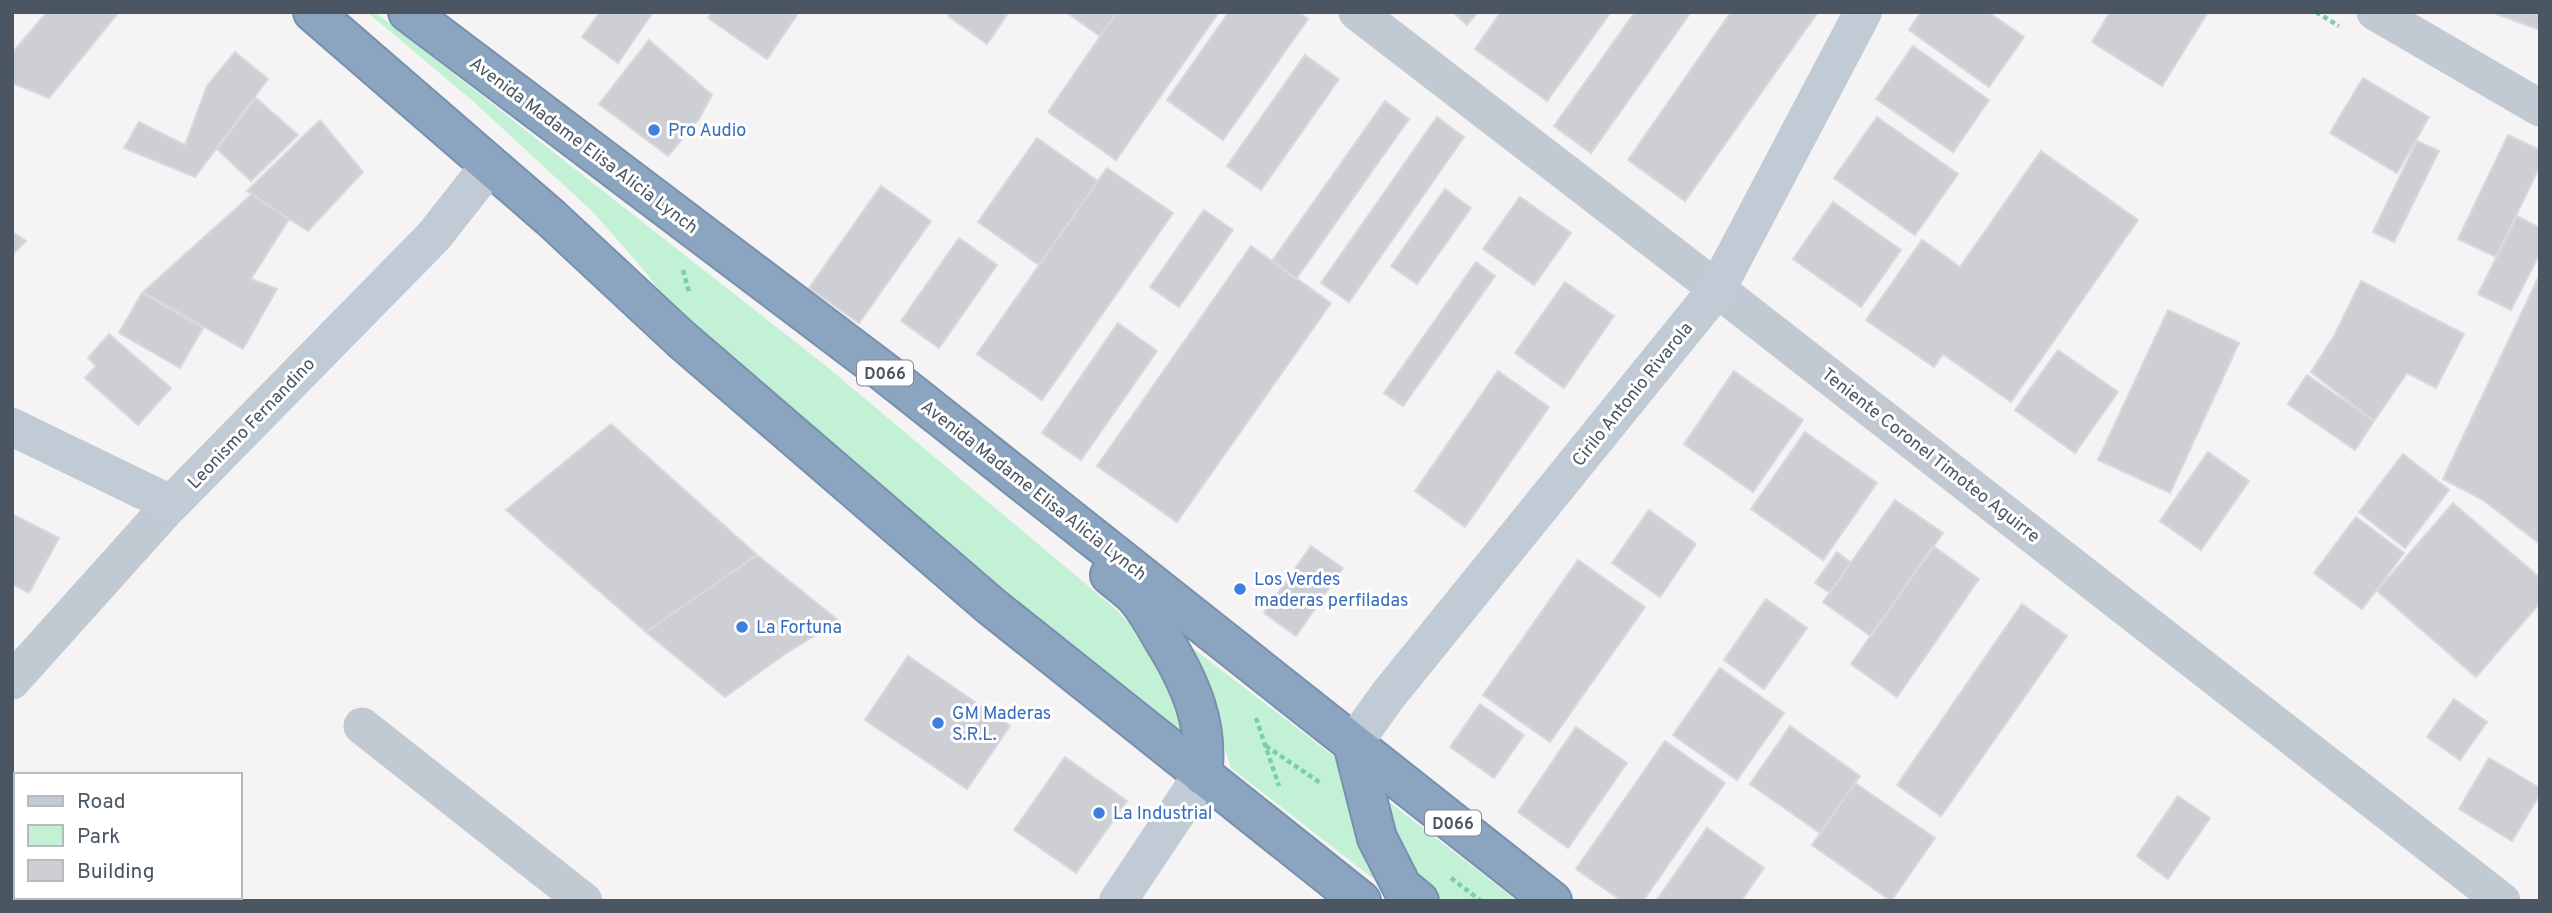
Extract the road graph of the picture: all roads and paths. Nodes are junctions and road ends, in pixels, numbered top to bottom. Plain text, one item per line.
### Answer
1 (313, 12) edge
2 (408, 12) edge
3 (1357, 12) edge
4 (1863, 12) edge
5 (2375, 12) edge
6 (2540, 108) edge
7 (489, 166) junction
8 (693, 226) junction
9 (1717, 289) junction
10 (681, 339) junction
11 (884, 372) junction
12 (12, 427) edge
13 (172, 504) junction
14 (12, 681) edge
15 (1254, 712) dead end
16 (362, 726) dead end
17 (1353, 744) junction
18 (1266, 746) junction
19 (1202, 775) junction
20 (1324, 785) dead end
21 (1283, 798) dead end
22 (584, 901) edge
23 (1118, 901) edge
24 (1361, 901) edge
25 (1419, 901) edge
26 (1552, 901) edge
27 (2502, 901) edge

1 - 7 highway
2 - 8 highway, Avenida Madame Elisa Alicia Lynch / D066
3 - 9 street, Teniente Coronel Timoteo Aguirre
4 - 9 main road, Cirilo Antonio Rivarola
5 - 6 street
7 - 10 highway
7 - 13 main road, Leonismo Fernandino
8 - 10 path
8 - 11 highway, Avenida Madame Elisa Alicia Lynch / D066
9 - 17 main road, Cirilo Antonio Rivarola
9 - 27 street, Teniente Coronel Timoteo Aguirre
10 - 19 highway
11 - 17 highway, Avenida Madame Elisa Alicia Lynch / D066
11 - 19 highway
12 - 13 main road
13 - 14 street, Leonismo Fernandino
15 - 18 path
16 - 22 street
17 - 25 highway
17 - 26 highway, Avenida Madame Elisa Alicia Lynch / D066
18 - 20 path
18 - 21 path
19 - 23 main road
19 - 24 highway

